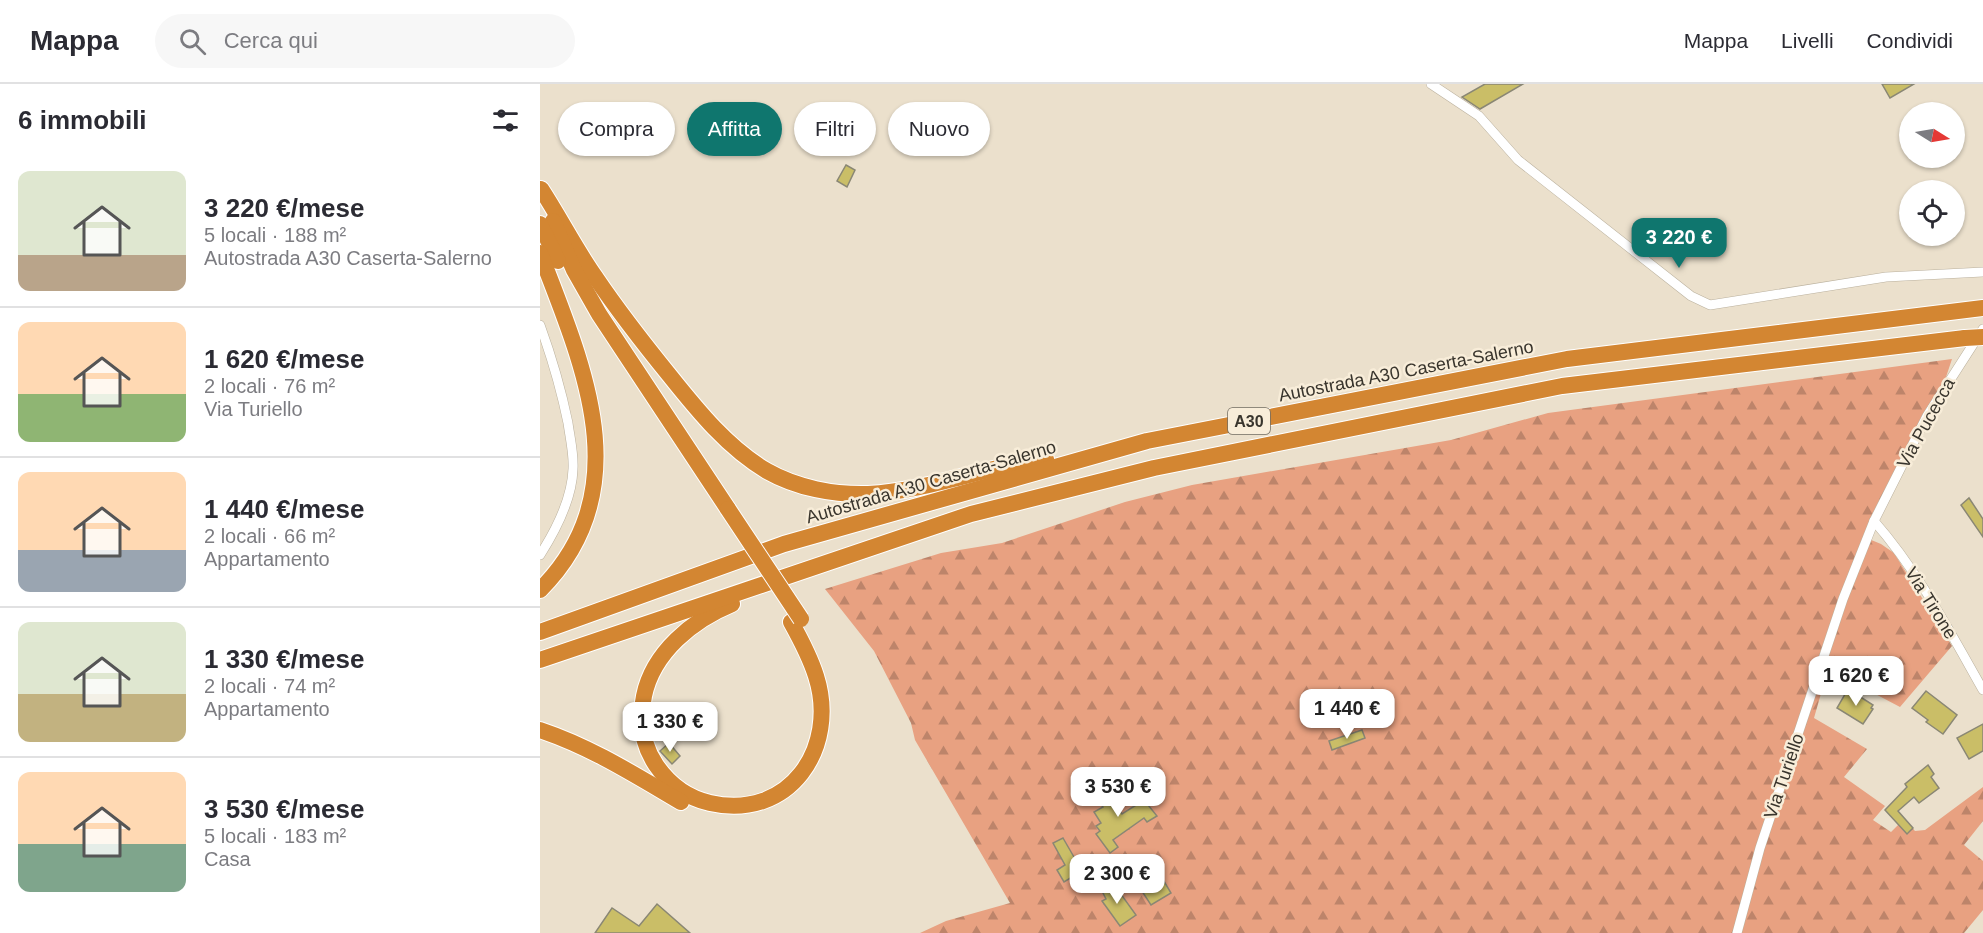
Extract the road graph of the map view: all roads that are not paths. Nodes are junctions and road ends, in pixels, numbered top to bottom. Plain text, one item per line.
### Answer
1 (1431, 84) edge
2 (541, 187) edge
3 (540, 224) edge
4 (540, 253) edge
5 (1983, 272) edge
6 (1981, 308) edge
7 (540, 326) edge
8 (1983, 329) edge
9 (1983, 337) edge
10 (1094, 456) junction
11 (723, 511) junction
12 (972, 514) junction
13 (1874, 520) junction
14 (540, 555) edge
15 (540, 590) edge
16 (796, 621) junction
17 (540, 632) edge
18 (540, 660) edge
19 (1983, 690) edge
20 (540, 730) edge
21 (1737, 933) edge

1 - 5 street
2 - 10 highway
2 - 11 highway
3 - 11 highway
4 - 15 highway
6 - 10 highway, Autostrada A30 Caserta-Salerno / A30
7 - 14 street
8 - 13 street, Via Pucecca
9 - 12 highway, A30, bridge
10 - 17 highway, Autostrada A30 Caserta-Salerno / A30
11 - 16 highway
12 - 16 highway
12 - 18 highway, A30
13 - 19 street, Via Tirone
13 - 21 street, Via Turiello
16 - 20 highway

